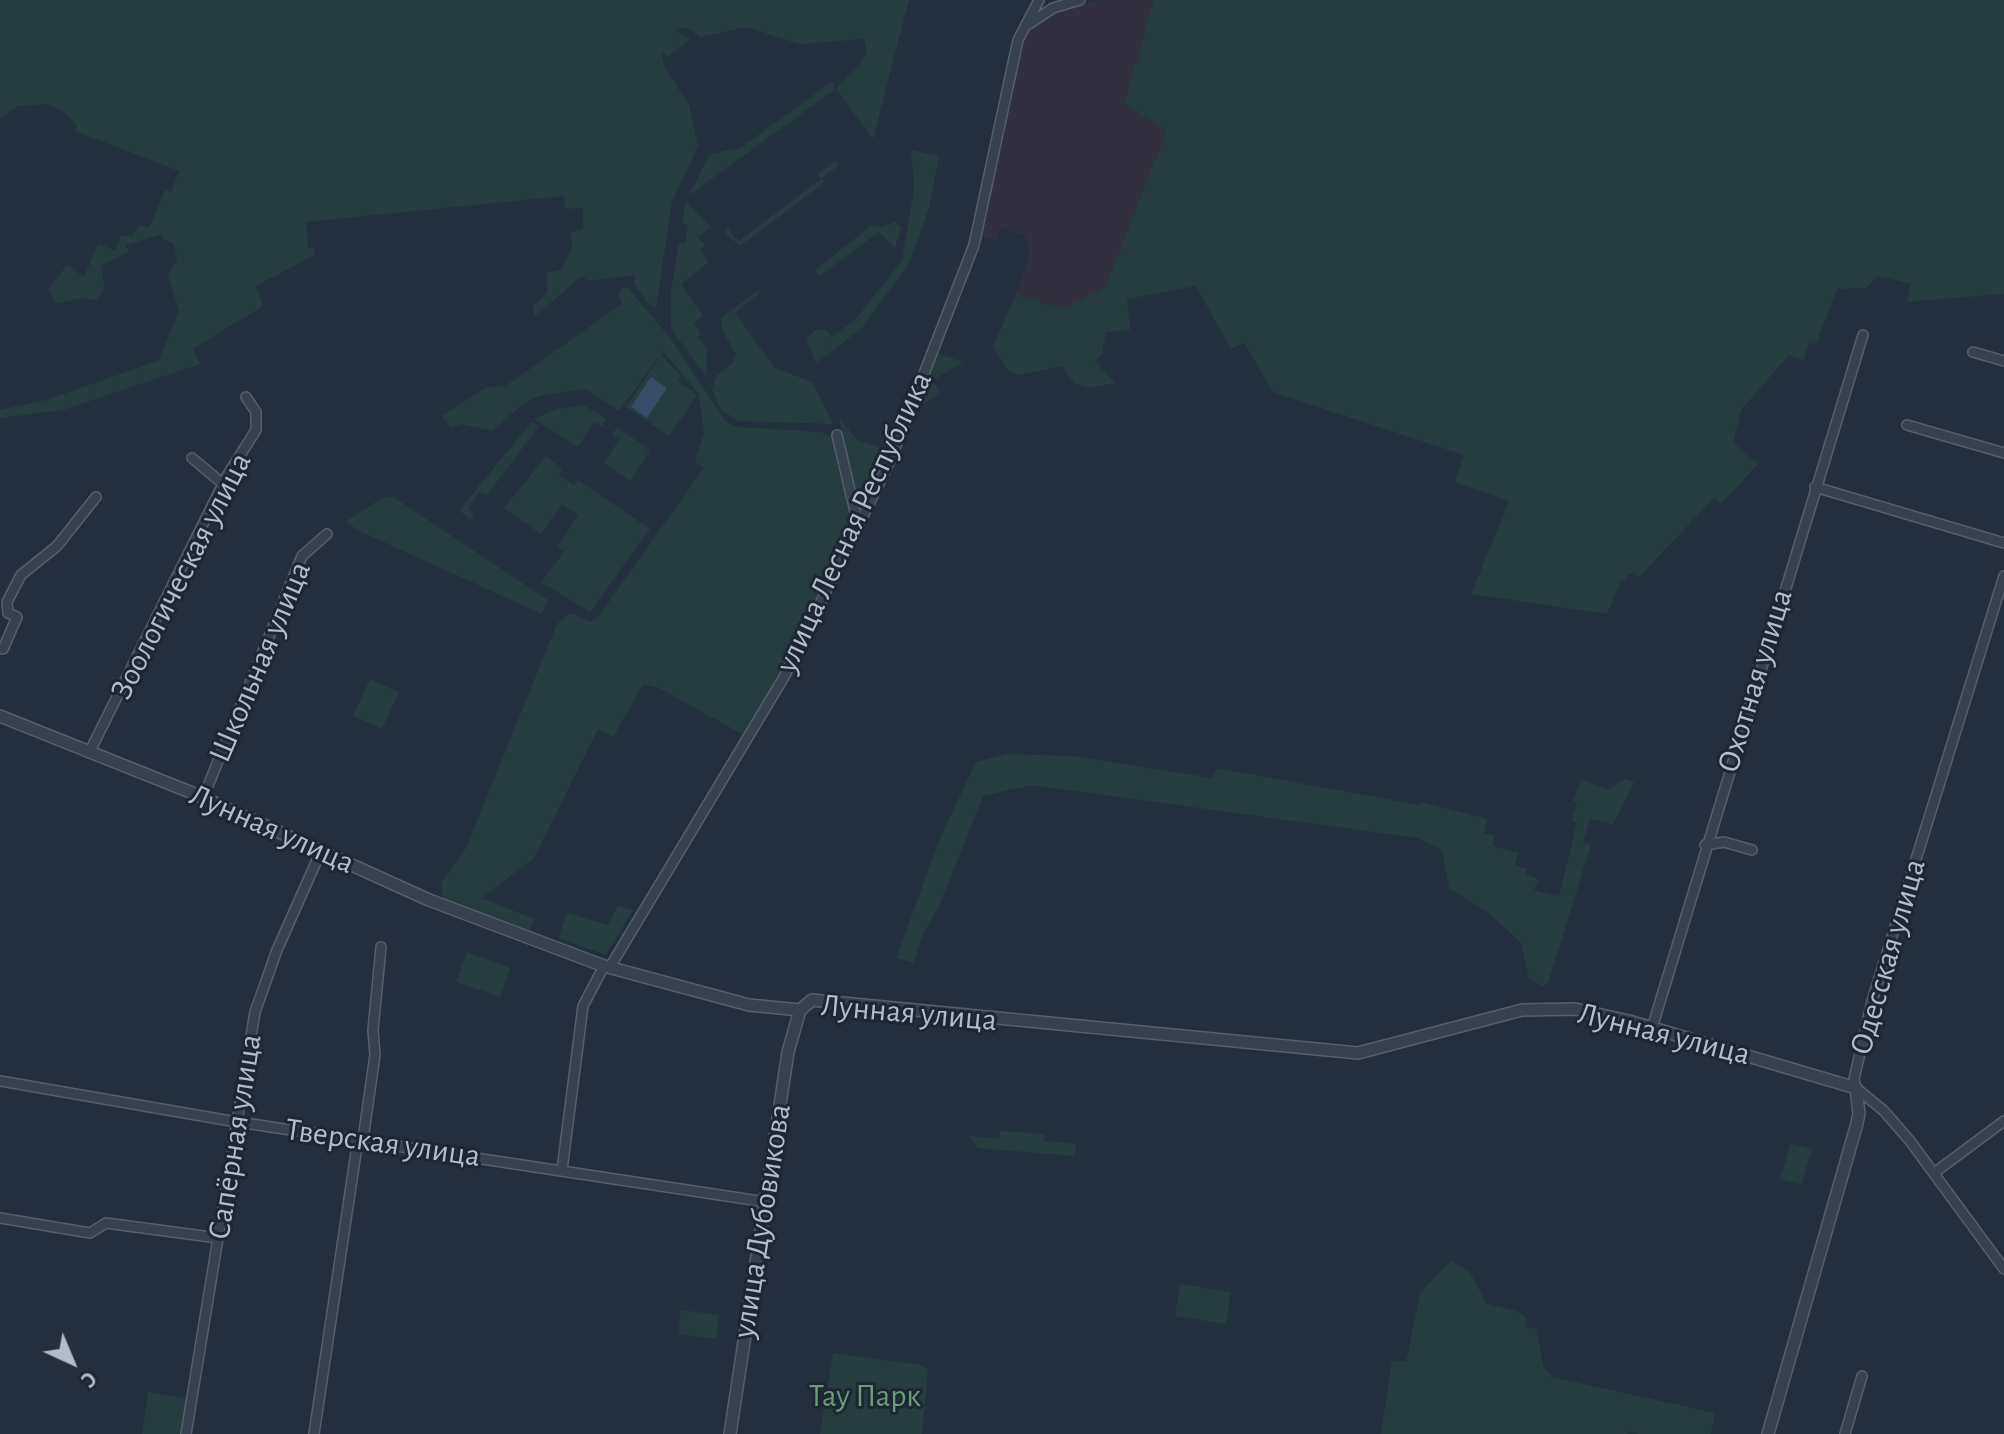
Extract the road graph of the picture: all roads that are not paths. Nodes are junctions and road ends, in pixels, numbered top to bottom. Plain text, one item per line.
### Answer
1 (1039, 0) edge
2 (1080, 0) edge
3 (1023, 28) junction
4 (1863, 335) dead end
5 (1973, 352) dead end
6 (2004, 361) edge
7 (246, 397) dead end
8 (1907, 425) dead end
9 (837, 435) dead end
10 (2004, 453) edge
11 (192, 458) dead end
12 (223, 484) junction
13 (1815, 487) junction
14 (96, 497) dead end
15 (862, 520) junction
16 (327, 534) dead end
17 (2004, 543) edge
18 (2004, 576) edge
19 (3, 649) dead end
20 (0, 716) edge
21 (89, 753) junction
22 (203, 798) junction
23 (1705, 845) junction
24 (1752, 850) dead end
25 (321, 851) junction
26 (381, 947) dead end
27 (607, 966) junction
28 (800, 1010) junction
29 (1652, 1028) junction
30 (0, 1081) edge
31 (1856, 1088) junction
32 (2004, 1121) edge
33 (237, 1122) junction
34 (361, 1139) junction
35 (562, 1170) junction
36 (1934, 1173) junction
37 (766, 1202) junction
38 (0, 1218) edge
39 (218, 1238) junction
40 (2004, 1269) edge
41 (1862, 1376) dead end
42 (186, 1434) edge
43 (314, 1434) edge
44 (730, 1434) edge
45 (1768, 1434) edge
46 (1845, 1434) edge

1 - 3 street, улица Лесная Республика
2 - 3 street
3 - 15 street, улица Лесная Республика
4 - 13 street, Охотная улица
5 - 6 street
7 - 12 street, Зоологическая улица
8 - 10 street
9 - 15 street
11 - 12 street
12 - 21 street, Зоологическая улица
13 - 17 street
13 - 23 street, Охотная улица
14 - 19 street
15 - 27 street, улица Лесная Республика
16 - 22 street, Школьная улица
18 - 31 street, Одесская улица
20 - 21 street, Лунная улица
21 - 22 street, Лунная улица
22 - 25 street, Лунная улица
23 - 24 street
23 - 29 street, Охотная улица
25 - 27 street, Лунная улица
25 - 33 street, Сапёрная улица
26 - 34 street
27 - 28 street, Лунная улица
27 - 35 street, улица Лесная Республика
28 - 29 street, Лунная улица
28 - 37 street, улица Дубовикова
29 - 31 street, Лунная улица
30 - 33 street, Тверская улица
31 - 36 street
31 - 45 street, Одесская улица
32 - 36 street
33 - 34 street, Тверская улица
33 - 39 street, Сапёрная улица
34 - 35 street, Тверская улица
34 - 43 street
35 - 37 street, Тверская улица
36 - 40 street
37 - 44 street, улица Дубовикова
38 - 39 street
39 - 42 street, Сапёрная улица
41 - 46 street

